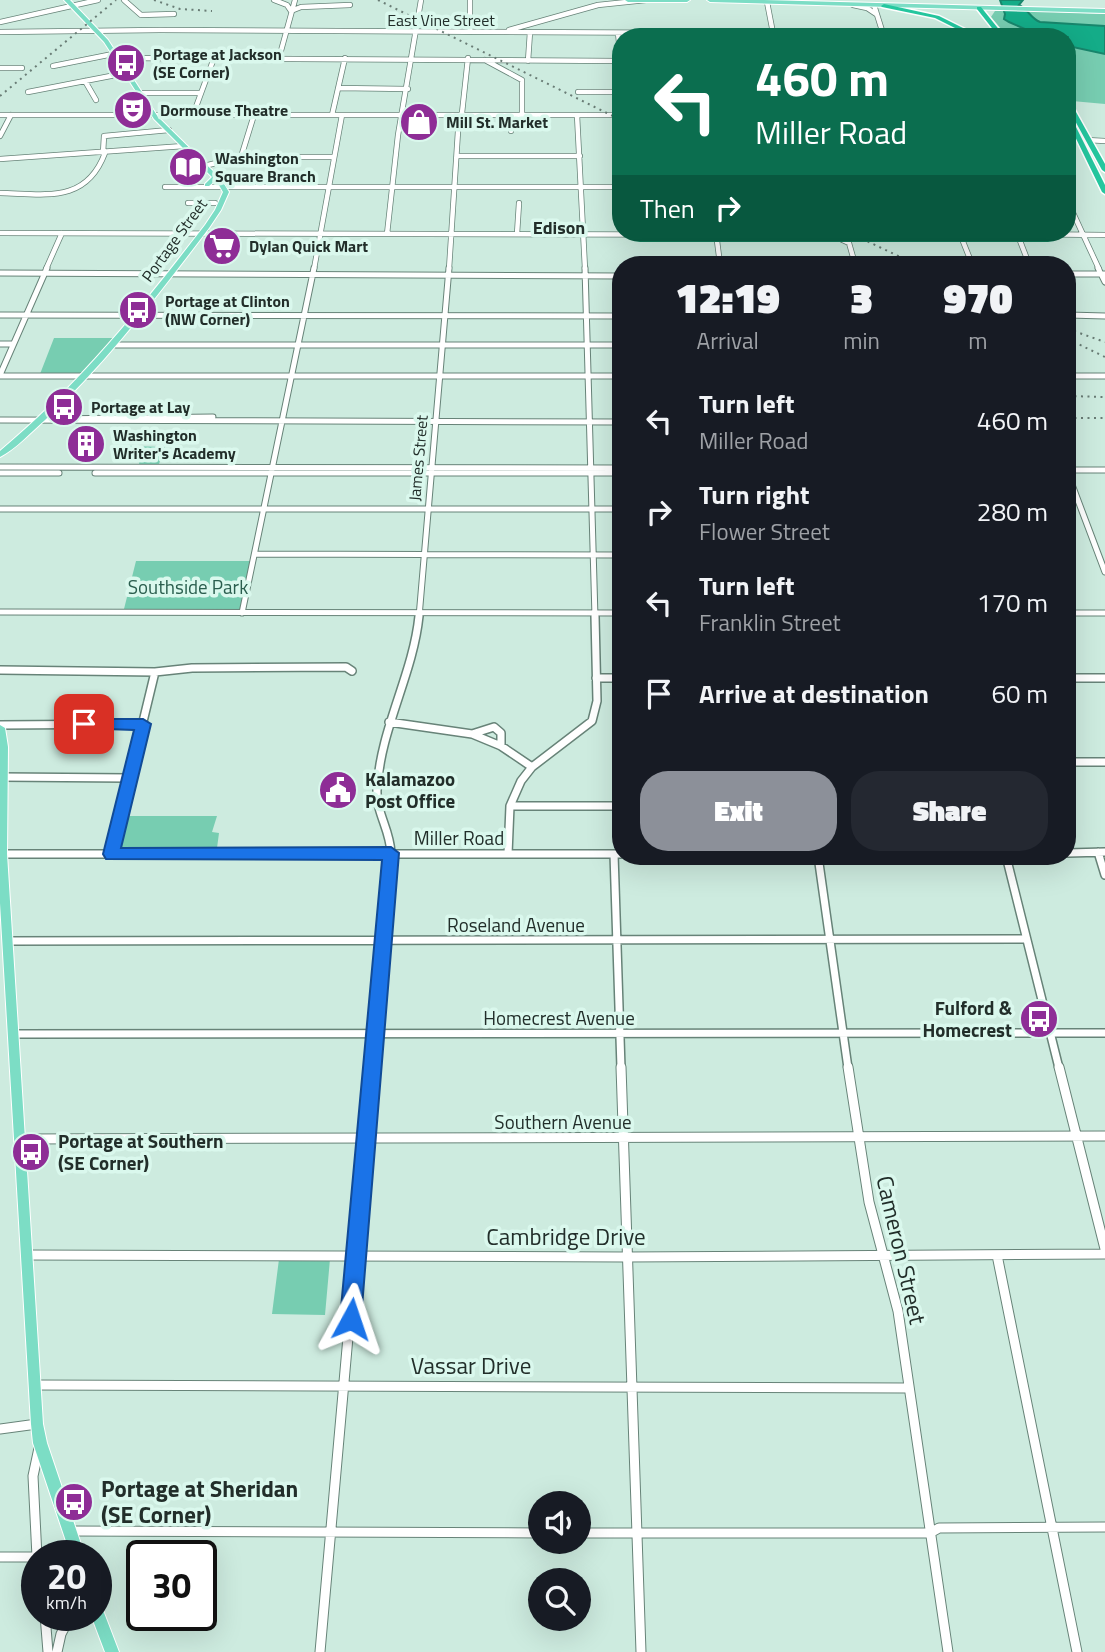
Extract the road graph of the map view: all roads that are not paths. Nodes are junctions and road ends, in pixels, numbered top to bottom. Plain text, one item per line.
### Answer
1 (67, 0) edge
2 (98, 0) edge
3 (124, 0) edge
4 (274, 0) edge
5 (295, 0) edge
6 (421, 0) edge
7 (470, 0) edge
8 (609, 0) edge
9 (628, 0) edge
10 (687, 0) edge
11 (710, 0) edge
12 (644, 1) edge
13 (767, 2) edge
14 (849, 4) junction
15 (350, 5) dead end
16 (874, 5) junction
17 (73, 6) junction
18 (884, 6) junction
19 (935, 7) junction
20 (979, 8) junction
21 (581, 9) junction
22 (291, 11) junction
23 (1105, 11) edge
24 (173, 14) dead end
25 (876, 15) junction
26 (0, 22) edge
27 (953, 23) junction
28 (522, 26) junction
29 (772, 28) edge
30 (881, 28) edge
31 (962, 28) edge
32 (995, 28) edge
33 (97, 30) junction
34 (286, 31) junction
35 (0, 32) edge
36 (417, 32) junction
37 (470, 32) junction
38 (502, 32) junction
39 (528, 32) junction
40 (612, 33) edge
41 (115, 56) junction
42 (214, 58) junction
43 (279, 58) junction
44 (345, 58) junction
45 (468, 58) junction
46 (482, 58) junction
47 (412, 59) junction
48 (528, 61) junction
49 (612, 62) edge
50 (53, 66) dead end
51 (0, 68) edge
52 (22, 68) dead end
53 (126, 73) junction
54 (85, 81) junction
55 (338, 88) junction
56 (408, 89) junction
57 (28, 92) dead end
58 (578, 92) dead end
59 (612, 92) edge
60 (139, 93) junction
61 (201, 93) junction
62 (96, 100) dead end
63 (0, 115) edge
64 (11, 115) junction
65 (154, 115) junction
66 (193, 115) junction
67 (254, 115) junction
68 (332, 115) junction
69 (342, 115) junction
70 (402, 115) junction
71 (577, 115) junction
72 (612, 115) edge
73 (459, 116) junction
74 (511, 116) junction
75 (522, 116) junction
76 (1076, 120) edge
77 (1076, 124) edge
78 (104, 128) dead end
79 (1076, 128) edge
80 (169, 130) junction
81 (511, 131) dead end
82 (0, 136) edge
83 (104, 136) junction
84 (1076, 139) edge
85 (1085, 140) junction
86 (1105, 141) edge
87 (184, 146) junction
88 (104, 153) junction
89 (457, 156) junction
90 (580, 156) junction
91 (334, 157) junction
92 (241, 158) junction
93 (0, 159) edge
94 (204, 166) junction
95 (1105, 170) edge
96 (216, 177) junction
97 (1105, 179) edge
98 (207, 185) junction
99 (224, 186) junction
100 (329, 186) junction
101 (392, 186) junction
102 (165, 187) dead end
103 (456, 187) junction
104 (582, 187) junction
105 (612, 187) edge
106 (0, 191) edge
107 (1105, 192) edge
108 (188, 203) dead end
109 (215, 203) dead end
110 (519, 203) dead end
111 (1076, 220) edge
112 (0, 233) edge
113 (62, 233) junction
114 (201, 233) junction
115 (321, 234) junction
116 (387, 234) junction
117 (452, 234) junction
118 (517, 234) junction
119 (584, 234) junction
120 (612, 234) edge
121 (1076, 235) edge
122 (1083, 235) junction
123 (1105, 235) edge
124 (0, 272) edge
125 (45, 273) junction
126 (172, 273) junction
127 (312, 273) junction
128 (448, 273) junction
129 (585, 274) junction
130 (612, 274) edge
131 (1076, 274) edge
132 (1103, 274) edge
133 (1105, 282) edge
134 (141, 314) junction
135 (0, 315) edge
136 (26, 315) junction
137 (303, 315) junction
138 (1076, 315) edge
139 (444, 316) junction
140 (586, 316) junction
141 (612, 316) edge
142 (1105, 316) edge
143 (0, 344) edge
144 (13, 344) junction
145 (116, 345) junction
146 (297, 345) junction
147 (442, 345) junction
148 (587, 345) junction
149 (612, 345) edge
150 (0, 376) edge
151 (88, 376) junction
152 (290, 376) junction
153 (439, 376) junction
154 (587, 376) junction
155 (612, 376) edge
156 (1076, 376) edge
157 (1105, 376) edge
158 (282, 419) junction
159 (0, 420) edge
160 (435, 420) junction
161 (588, 420) junction
162 (612, 420) edge
163 (43, 421) junction
164 (0, 455) edge
165 (0, 467) edge
166 (99, 470) junction
167 (272, 470) junction
168 (590, 470) junction
169 (612, 470) edge
170 (1105, 470) edge
171 (431, 471) junction
172 (1076, 472) edge
173 (0, 473) edge
174 (1076, 494) edge
175 (264, 508) junction
176 (0, 509) edge
177 (428, 509) junction
178 (591, 509) junction
179 (612, 509) edge
180 (255, 554) junction
181 (424, 555) junction
182 (592, 555) junction
183 (612, 555) edge
184 (1105, 572) edge
185 (0, 612) edge
186 (242, 613) junction
187 (419, 613) junction
188 (594, 613) junction
189 (612, 613) edge
190 (1105, 613) edge
191 (1076, 614) edge
192 (0, 670) edge
193 (352, 671) dead end
194 (155, 672) junction
195 (596, 678) junction
196 (612, 678) edge
197 (1076, 678) edge
198 (1105, 678) edge
199 (388, 722) junction
200 (143, 724) junction
201 (0, 727) edge
202 (472, 734) junction
203 (501, 746) junction
204 (1076, 762) edge
205 (1105, 762) edge
206 (533, 768) junction
207 (2, 777) edge
208 (129, 778) junction
209 (510, 806) junction
210 (612, 806) edge
211 (1101, 852) edge
212 (391, 853) junction
213 (1076, 853) edge
214 (2, 854) junction
215 (111, 854) junction
216 (508, 854) junction
217 (612, 854) edge
218 (618, 865) edge
219 (819, 865) edge
220 (1008, 865) edge
221 (1105, 875) edge
222 (1026, 939) junction
223 (616, 940) junction
224 (829, 940) junction
225 (7, 942) junction
226 (384, 942) junction
227 (5, 996) edge
228 (1105, 1032) edge
229 (843, 1033) junction
230 (1049, 1033) junction
231 (13, 1034) junction
232 (619, 1034) junction
233 (376, 1035) junction
234 (1076, 1136) junction
235 (1105, 1136) edge
236 (858, 1137) junction
237 (366, 1138) junction
238 (623, 1138) junction
239 (21, 1139) junction
240 (1105, 1251) edge
241 (356, 1254) junction
242 (26, 1255) junction
243 (882, 1255) junction
244 (997, 1255) junction
245 (626, 1257) junction
246 (34, 1385) junction
247 (345, 1385) junction
248 (632, 1386) junction
249 (908, 1388) junction
250 (37, 1424) junction
251 (0, 1429) edge
252 (40, 1443) junction
253 (1105, 1527) edge
254 (1052, 1528) junction
255 (71, 1531) junction
256 (330, 1531) junction
257 (528, 1533) edge
258 (591, 1533) edge
259 (637, 1534) junction
260 (930, 1534) junction
261 (36, 1540) edge
262 (74, 1540) edge
263 (0, 1557) edge
264 (21, 1557) edge
265 (46, 1631) edge
266 (63, 1631) edge
267 (104, 1631) edge
268 (48, 1652) edge
269 (57, 1652) edge
270 (112, 1652) edge
271 (320, 1652) edge
272 (641, 1652) edge
273 (948, 1652) edge
274 (1077, 1652) edge

1 - 17 main road, Portage Street
2 - 17 street
3 - 24 street
4 - 22 street
5 - 22 street
6 - 36 street
7 - 37 street
8 - 21 street
9 - 12 main road
10 - 12 main road
11 - 13 main road
12 - 21 street
13 - 14 main road
13 - 29 street
14 - 16 main road
14 - 25 street
15 - 22 street
16 - 18 main road
16 - 19 main road
16 - 25 street
17 - 26 street
17 - 33 main road, Portage Street
18 - 19 main road
18 - 27 highway
19 - 20 main road
19 - 27 highway
20 - 23 main road
20 - 32 highway
21 - 28 street
22 - 34 street
25 - 30 street
27 - 31 highway
28 - 38 street
28 - 39 street
33 - 34 street, East Vine Street
33 - 35 street, East Vine Street
33 - 41 main road, Portage Street
34 - 36 street, East Vine Street
34 - 43 street
36 - 37 street, East Vine Street
36 - 47 street
37 - 38 street, East Vine Street
38 - 39 street, East Vine Street
39 - 40 street, East Vine Street
39 - 48 street
41 - 42 street
41 - 50 street
41 - 53 main road, Portage Street
42 - 43 street
42 - 61 street
43 - 44 street
44 - 47 street
44 - 55 street
45 - 46 street
45 - 47 street
45 - 73 street, James Street
46 - 48 street
46 - 75 street
47 - 56 street
48 - 49 street
51 - 52 street
53 - 54 street
53 - 60 main road, Portage Street
54 - 57 street
54 - 62 street
55 - 56 street
55 - 68 street
56 - 70 street
58 - 59 street
60 - 61 street
60 - 65 main road, Portage Street
61 - 66 street
63 - 64 street
64 - 65 street
64 - 82 street
65 - 66 street
65 - 80 main road, Portage Street
66 - 67 street
67 - 68 street
67 - 92 street
68 - 69 street
69 - 70 street
69 - 91 street
70 - 73 street
70 - 101 street
71 - 72 street
71 - 75 street
71 - 90 street
73 - 74 street
73 - 89 street, James Street
74 - 75 street
74 - 81 street
76 - 85 highway
77 - 85 highway
78 - 83 street
79 - 85 highway
80 - 83 street
80 - 87 main road, Portage Street
83 - 88 street
84 - 85 street
85 - 86 street
85 - 95 highway
85 - 97 highway
85 - 107 highway
87 - 88 street
87 - 94 main road, Portage Street
88 - 93 street
88 - 106 street
89 - 90 street
89 - 103 street, James Street
90 - 104 street
91 - 92 street
91 - 100 street
92 - 94 street
94 - 96 main road, Portage Street
96 - 98 main road
96 - 99 main road, Portage Street
98 - 99 street
98 - 102 street
99 - 100 street
99 - 114 main road, Portage Street
100 - 101 street
100 - 115 street
101 - 103 street
101 - 116 street
103 - 104 street
103 - 117 street, James Street
104 - 105 street
104 - 119 street
108 - 109 street
110 - 118 street
111 - 122 street
112 - 113 street
113 - 114 street
113 - 125 street
114 - 115 street
114 - 126 main road, Portage Street
115 - 116 street
115 - 127 street
116 - 117 street
117 - 118 street
117 - 128 street, James Street
118 - 119 street
119 - 120 street
119 - 129 street
121 - 122 street
122 - 123 street
122 - 132 street
124 - 125 street
125 - 126 street
125 - 136 street
126 - 127 street
126 - 134 main road, Portage Street
127 - 128 street
127 - 137 street
128 - 129 street
128 - 139 street, James Street
129 - 130 street
129 - 140 street
131 - 132 street
132 - 133 street
134 - 136 street
134 - 137 street
134 - 145 main road, Portage Street
135 - 136 street
136 - 144 street
137 - 139 street
137 - 146 street
138 - 142 street
139 - 140 street
139 - 147 street, James Street
140 - 141 street
140 - 148 street
143 - 144 street
144 - 150 street
145 - 146 street
145 - 151 main road, Portage Street
146 - 147 street
146 - 152 street
147 - 148 street
147 - 153 street, James Street
148 - 149 street
148 - 154 street
150 - 151 street
151 - 152 street
151 - 163 main road, Portage Street
152 - 153 street
152 - 158 street
153 - 154 street
153 - 160 street, James Street
154 - 155 street
154 - 161 street
156 - 157 street
158 - 160 street
158 - 163 street
158 - 167 street
159 - 163 street
160 - 161 street
160 - 171 street, James Street
161 - 162 street
161 - 168 street
163 - 164 main road, Portage Street
165 - 166 street
166 - 167 street
166 - 173 street
167 - 171 street
167 - 175 street
168 - 169 street
168 - 171 street
168 - 178 street
170 - 172 street
171 - 177 street, James Street
174 - 184 street
175 - 176 street
175 - 177 street
175 - 180 street
177 - 178 street
177 - 181 street, James Street
178 - 179 street
178 - 182 street
180 - 181 street
180 - 186 street
181 - 182 street
181 - 187 street, James Street
182 - 183 street
182 - 188 street
185 - 186 street
186 - 187 street
187 - 188 street
187 - 199 street, James Street
188 - 189 street
188 - 195 street
190 - 191 street
192 - 194 street
193 - 194 street
194 - 200 street
195 - 196 street
195 - 206 street
197 - 198 street
199 - 202 street
199 - 212 street, James Street
200 - 201 street
200 - 208 street
201 - 207 main road
202 - 203 street
202 - 203 street
203 - 206 street
204 - 205 street
206 - 209 street
207 - 208 street
207 - 214 main road
208 - 215 street
209 - 210 street
209 - 216 street
211 - 213 street
211 - 221 street
212 - 215 street, Miller Road
212 - 216 street, Miller Road
212 - 226 street, James Street
214 - 215 street, Miller Road
214 - 225 main road
216 - 217 street, Miller Road
218 - 223 street
219 - 224 street, Cameron Street
220 - 222 street
222 - 224 street, Roseland Avenue
222 - 230 street
223 - 224 street, Roseland Avenue
223 - 226 street, Roseland Avenue
223 - 232 street
224 - 229 street, Cameron Street
225 - 226 street, Roseland Avenue
225 - 227 main road
226 - 233 street, James Street
227 - 231 main road
228 - 230 street, Homecrest Avenue
229 - 230 street, Homecrest Avenue
229 - 232 street, Homecrest Avenue
229 - 236 street, Cameron Street
230 - 234 street
231 - 233 street, Homecrest Avenue
231 - 239 main road
232 - 233 street, Homecrest Avenue
232 - 238 street
233 - 237 street, James Street
234 - 235 street, Southern Avenue
234 - 236 street, Southern Avenue
234 - 240 street
236 - 238 street, Southern Avenue
236 - 243 street, Cameron Street
237 - 238 street, Southern Avenue
237 - 239 street, Southern Avenue
237 - 241 street, James Street
238 - 245 street
239 - 242 main road
240 - 244 street, Cambridge Drive
241 - 242 street, Cambridge Drive
241 - 245 street, Cambridge Drive
241 - 247 street, James Street
242 - 246 main road
243 - 244 street, Cambridge Drive
243 - 245 street, Cambridge Drive
243 - 249 street, Cameron Street
244 - 254 street
245 - 248 street
246 - 247 street, Vassar Drive
246 - 250 main road
247 - 248 street, Vassar Drive
247 - 256 street, James Street
248 - 249 street, Vassar Drive
248 - 259 street
249 - 260 street, Cameron Street
250 - 251 street
250 - 252 main road
252 - 255 main road
252 - 261 street
253 - 254 street
254 - 260 street
254 - 274 street
255 - 256 street
255 - 262 main road
256 - 257 street
256 - 271 street, James Street
258 - 259 street
259 - 260 street
259 - 272 street
260 - 273 street, Cameron Street
263 - 264 street
265 - 268 street
266 - 269 street
267 - 270 main road

